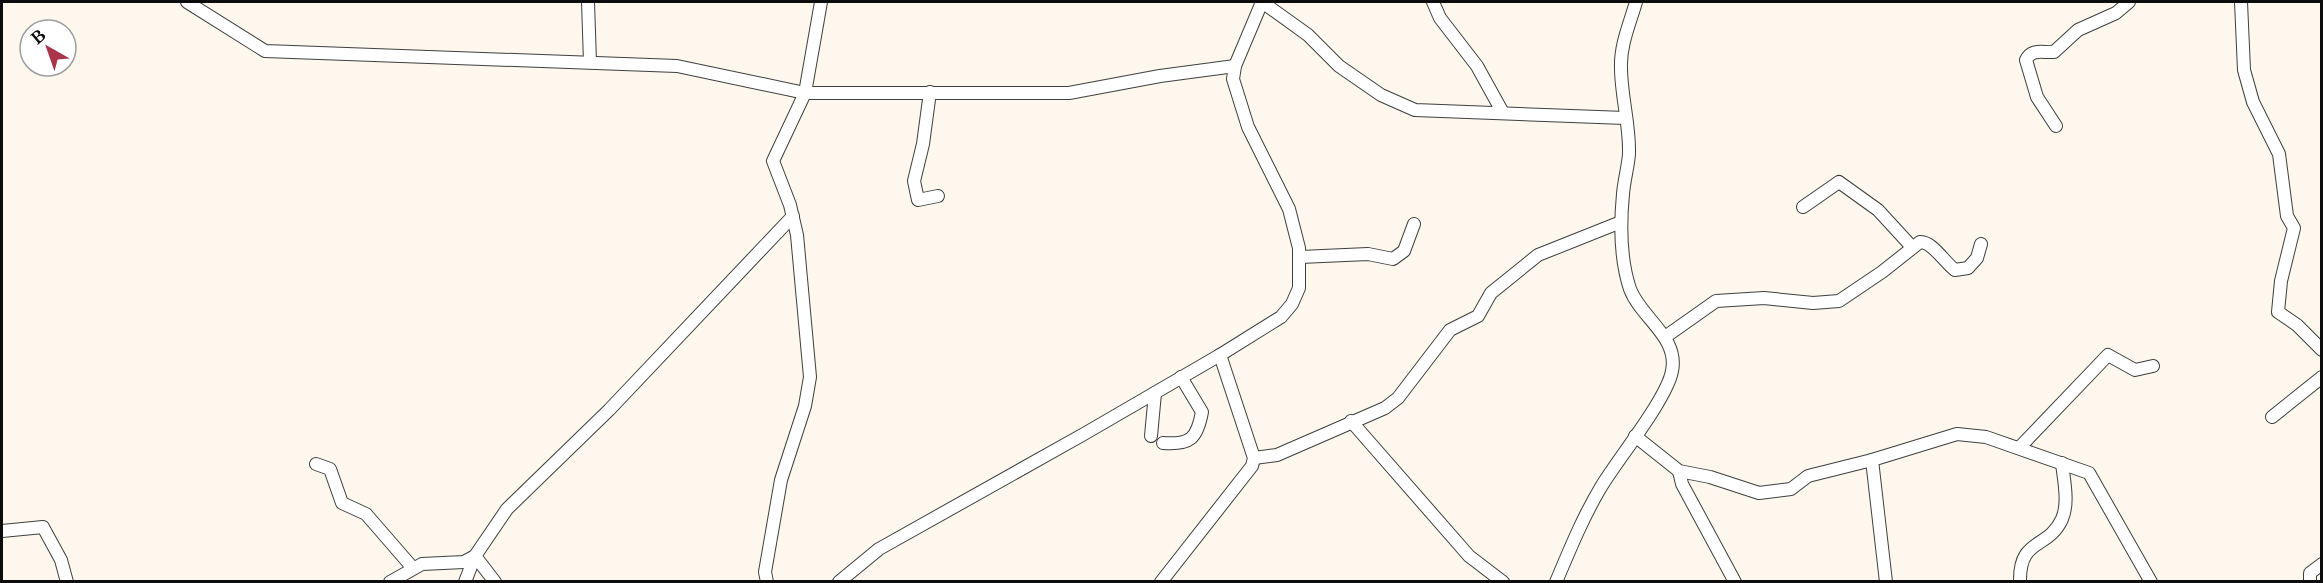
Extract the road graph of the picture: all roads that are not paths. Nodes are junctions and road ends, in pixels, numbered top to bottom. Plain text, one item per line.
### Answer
1 (187, 2) edge
2 (588, 2) edge
3 (821, 2) edge
4 (1262, 2) edge
5 (1433, 2) edge
6 (1636, 2) edge
7 (2129, 2) edge
8 (2241, 2) edge
9 (590, 62) junction
10 (1235, 66) junction
11 (930, 92) junction
12 (806, 93) junction
13 (1503, 113) junction
14 (1625, 118) junction
15 (2056, 126) dead end
16 (938, 196) dead end
17 (1803, 207) dead end
18 (793, 216) junction
19 (1621, 222) junction
20 (1414, 224) dead end
21 (1981, 244) dead end
22 (1912, 248) junction
23 (1300, 257) junction
24 (1665, 336) junction
25 (2322, 350) edge
26 (1220, 354) junction
27 (2153, 366) dead end
28 (1181, 376) junction
29 (2322, 377) edge
30 (1155, 393) junction
31 (2272, 417) dead end
32 (1351, 421) junction
33 (1150, 436) dead end
34 (1635, 436) junction
35 (1163, 443) dead end
36 (2019, 448) junction
37 (1254, 458) junction
38 (1872, 460) junction
39 (2062, 463) junction
40 (316, 465) dead end
41 (1679, 471) junction
42 (2, 531) edge
43 (475, 556) junction
44 (2322, 564) edge
45 (412, 567) junction
46 (67, 582) edge
47 (390, 582) edge
48 (465, 582) edge
49 (495, 582) edge
50 (767, 582) edge
51 (839, 582) edge
52 (1161, 582) edge
53 (1503, 582) edge
54 (1556, 582) edge
55 (1735, 582) edge
56 (1886, 582) edge
57 (2020, 582) edge
58 (2151, 582) edge
59 (2310, 582) edge

1 - 9 street
2 - 9 street
3 - 12 street
4 - 10 street
4 - 13 street
5 - 13 street
6 - 14 street
7 - 15 street
8 - 25 street
9 - 12 street
10 - 11 street
10 - 23 street
11 - 12 street
11 - 16 street
12 - 18 street
13 - 14 street
14 - 19 street
17 - 22 street
18 - 43 street
18 - 50 street
19 - 24 street
19 - 32 street
20 - 23 street
21 - 22 street
22 - 24 street
23 - 26 street
24 - 34 street
26 - 28 street
26 - 37 street
27 - 36 street
28 - 30 street
28 - 35 street
29 - 31 street
30 - 33 street
30 - 51 street
32 - 37 street
32 - 53 street
34 - 41 street
34 - 54 street
36 - 38 street
36 - 39 street
37 - 52 street
38 - 41 street
38 - 56 street
39 - 57 street
39 - 58 street
40 - 45 street
41 - 55 street
42 - 46 street
43 - 45 street
43 - 48 street
43 - 49 street
44 - 59 street
45 - 47 street

